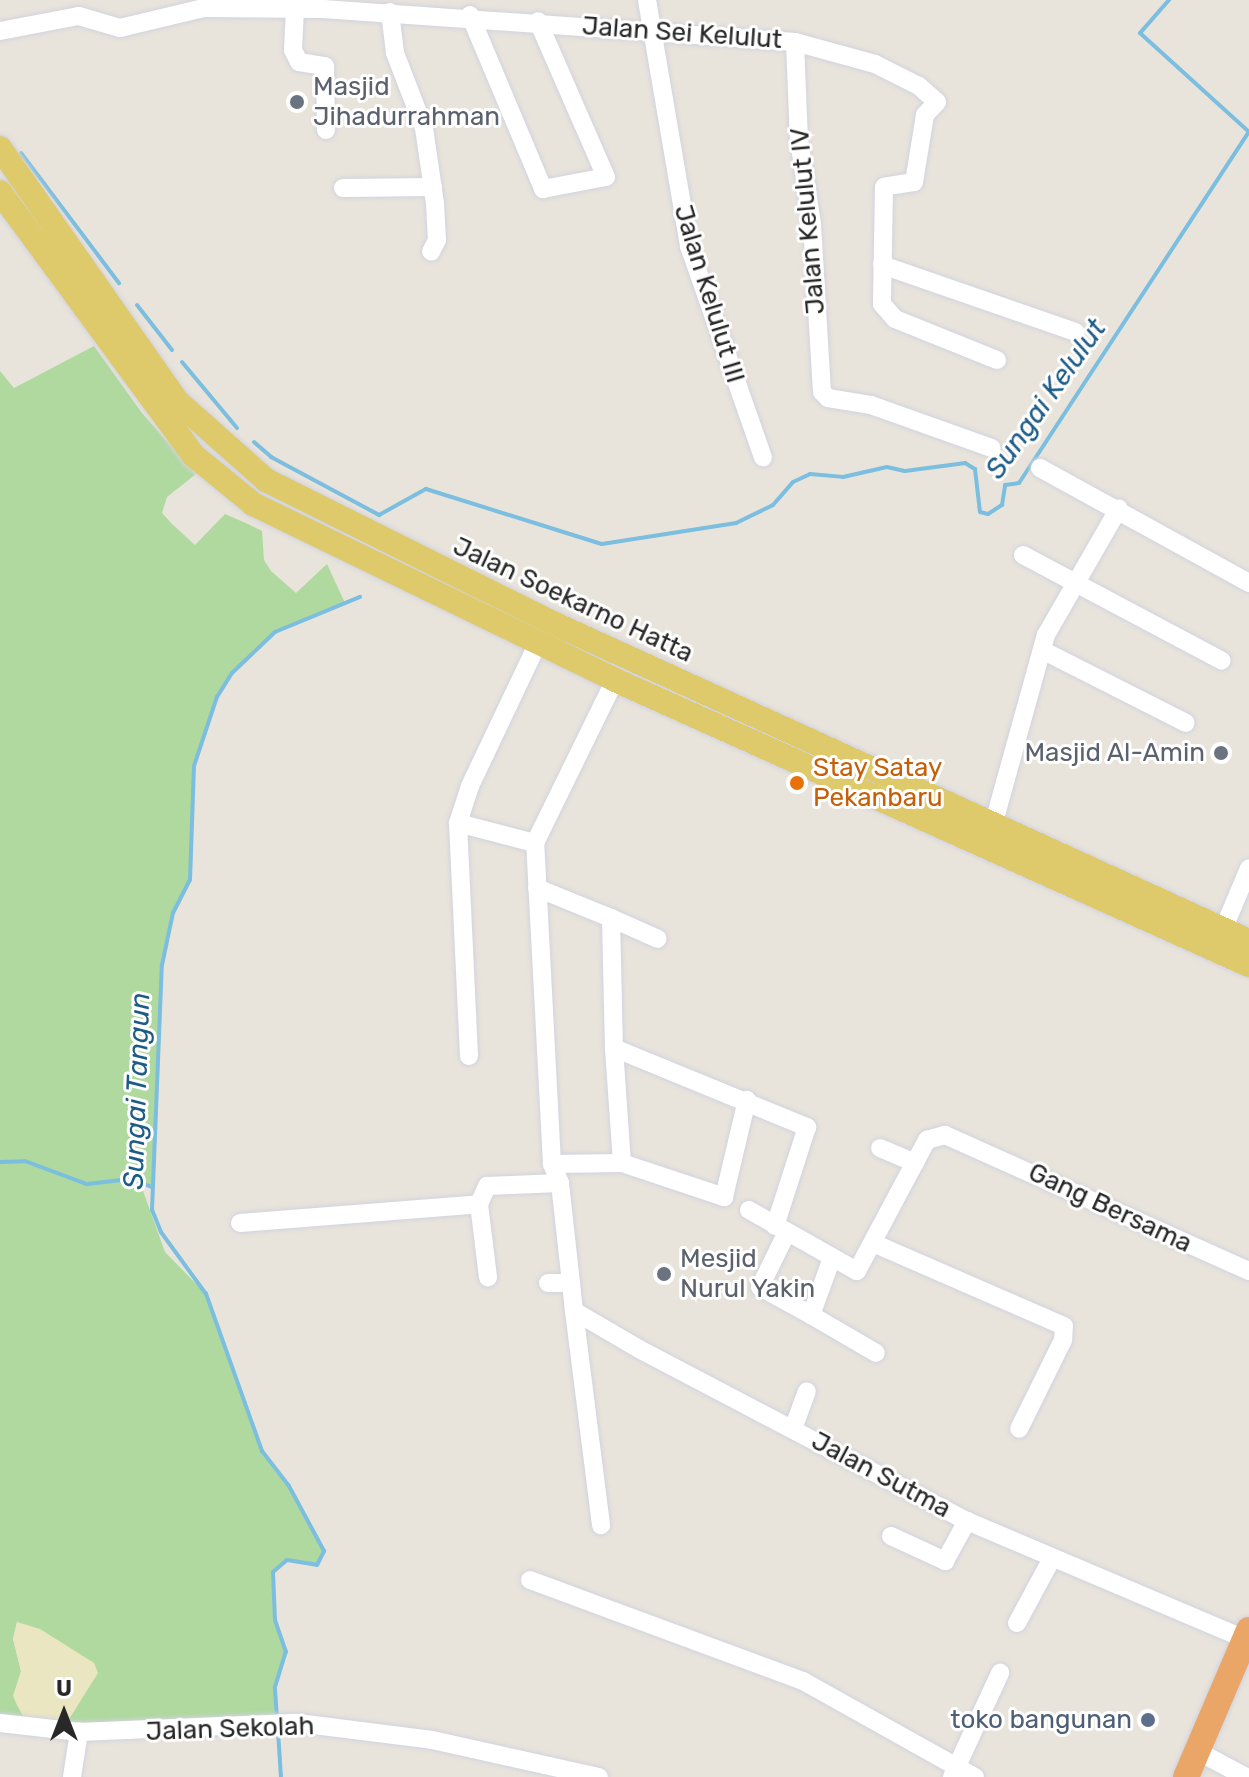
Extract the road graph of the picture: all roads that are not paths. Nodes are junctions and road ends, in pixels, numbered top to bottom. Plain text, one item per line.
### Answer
1 (647, 0) edge
2 (204, 4) edge
3 (295, 8) junction
4 (390, 12) junction
5 (470, 15) junction
6 (538, 21) junction
7 (0, 31) edge
8 (652, 33) junction
9 (795, 42) junction
10 (326, 130) dead end
11 (1, 150) edge
12 (433, 187) junction
13 (343, 188) dead end
14 (1, 194) edge
15 (431, 252) dead end
16 (882, 265) junction
17 (1076, 332) dead end
18 (997, 360) dead end
19 (992, 448) dead end
20 (763, 457) dead end
21 (1040, 468) dead end
22 (1119, 508) junction
23 (1023, 555) dead end
24 (1074, 582) junction
25 (1249, 583) edge
26 (539, 641) junction
27 (1042, 650) junction
28 (1222, 661) dead end
29 (615, 680) junction
30 (1186, 723) dead end
31 (818, 743) junction
32 (808, 766) junction
33 (994, 822) junction
34 (458, 823) junction
35 (535, 843) junction
36 (1249, 868) edge
37 (537, 888) junction
38 (611, 918) junction
39 (1223, 930) junction
40 (658, 939) dead end
41 (1249, 941) edge
42 (1249, 965) edge
43 (614, 1048) junction
44 (469, 1056) dead end
45 (747, 1100) junction
46 (880, 1148) dead end
47 (622, 1163) junction
48 (915, 1163) junction
49 (552, 1164) junction
50 (560, 1183) junction
51 (479, 1204) junction
52 (749, 1210) dead end
53 (240, 1223) dead end
54 (781, 1229) junction
55 (873, 1243) junction
56 (832, 1258) junction
57 (1249, 1271) edge
58 (488, 1277) dead end
59 (548, 1283) dead end
60 (571, 1283) junction
61 (574, 1311) junction
62 (811, 1315) junction
63 (876, 1353) dead end
64 (807, 1391) dead end
65 (793, 1429) junction
66 (1019, 1429) dead end
67 (967, 1521) junction
68 (601, 1525) dead end
69 (891, 1536) dead end
70 (1051, 1560) junction
71 (530, 1580) dead end
72 (1017, 1623) dead end
73 (1247, 1635) edge
74 (1000, 1673) dead end
75 (0, 1723) edge
76 (79, 1732) junction
77 (1197, 1751) junction
78 (954, 1773) edge
79 (72, 1777) edge
80 (599, 1777) edge
81 (975, 1777) edge
82 (1186, 1777) edge
83 (1246, 1777) edge

1 - 8 street, Jalan Kelulut III
2 - 3 street, Jalan Sei Kelulut
2 - 7 street, Jalan Sei Kelulut
3 - 4 street, Jalan Sei Kelulut
3 - 10 street
4 - 5 street, Jalan Sei Kelulut
4 - 12 street
5 - 6 street, Jalan Sei Kelulut
5 - 6 street
6 - 8 street, Jalan Sei Kelulut
8 - 9 street, Jalan Sei Kelulut
8 - 20 street, Jalan Kelulut III
9 - 16 street, Jalan Sei Kelulut
9 - 19 street, Jalan Kelulut IV
11 - 31 main road, Jalan Soekarno Hatta
12 - 13 street
12 - 15 street
14 - 26 main road, Jalan Soekarno Hatta
16 - 17 street
16 - 18 street
21 - 22 street
22 - 24 street
22 - 25 street
23 - 24 street
24 - 27 street
24 - 28 street
26 - 29 main road, Jalan Soekarno Hatta
26 - 34 street
27 - 30 street
27 - 33 street
29 - 32 main road, Jalan Soekarno Hatta
29 - 35 street
31 - 32 main road
31 - 33 main road, Jalan Soekarno Hatta
32 - 42 main road, Jalan Soekarno Hatta
33 - 39 main road, Jalan Soekarno Hatta
34 - 35 street
34 - 44 street
35 - 37 street
36 - 39 street
37 - 38 street
37 - 49 street
38 - 40 street
38 - 43 street
39 - 41 main road, Jalan Soekarno Hatta
43 - 45 street
43 - 47 street
45 - 47 street
45 - 54 street
46 - 48 street
47 - 49 street
48 - 55 street
48 - 57 street, Gang Bersama
49 - 50 street
50 - 51 street
50 - 60 street
51 - 53 street
51 - 58 street
52 - 54 street
54 - 56 street
54 - 62 street
55 - 56 street
55 - 66 street
56 - 62 street
59 - 60 street
60 - 61 street
61 - 65 street, Jalan Sutma
61 - 68 street
62 - 63 street
64 - 65 street
65 - 67 street, Jalan Sutma
67 - 69 street
67 - 70 street, Jalan Sutma
70 - 72 street
70 - 73 street, Jalan Sutma
71 - 78 street
73 - 77 highway
74 - 78 street
75 - 76 street, Jalan Sekolah
76 - 79 street
76 - 80 street, Jalan Sekolah
77 - 82 highway
77 - 83 street
78 - 81 street

